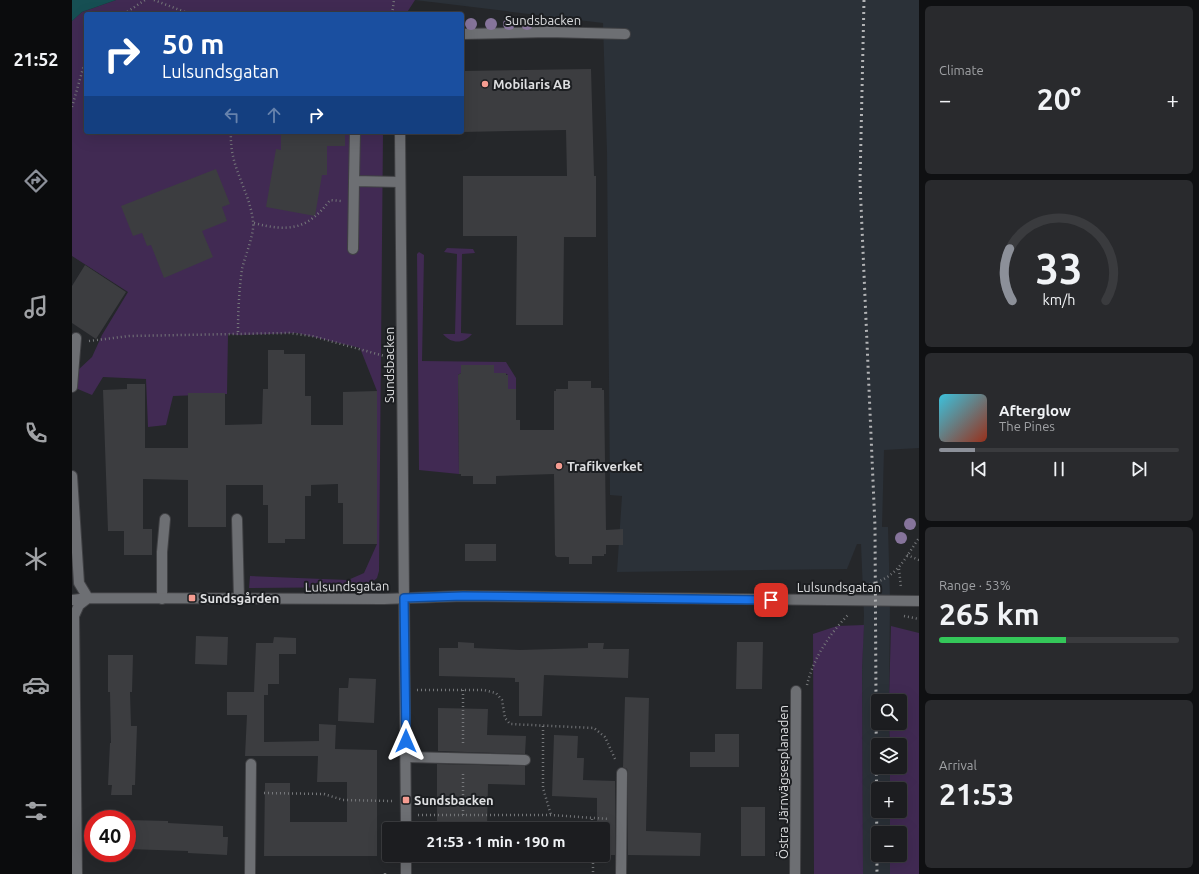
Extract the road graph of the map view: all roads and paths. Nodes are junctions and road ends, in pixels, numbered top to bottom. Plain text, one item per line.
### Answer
1 (145, 0) edge
2 (154, 0) edge
3 (394, 0) edge
4 (127, 12) edge
5 (185, 12) edge
6 (392, 12) edge
7 (464, 34) edge
8 (625, 34) dead end
9 (84, 65) edge
10 (72, 107) edge
11 (231, 134) edge
12 (355, 134) edge
13 (400, 134) edge
14 (354, 181) junction
15 (400, 182) junction
16 (354, 202) junction
17 (254, 222) junction
18 (353, 249) dead end
19 (238, 333) junction
20 (76, 338) joint
21 (389, 357) dead end
22 (72, 387) edge
23 (72, 476) edge
24 (165, 519) dead end
25 (237, 519) dead end
26 (907, 555) dead end
27 (919, 560) edge
28 (88, 598) junction
29 (404, 598) junction
30 (162, 599) junction
31 (239, 599) junction
32 (72, 600) edge
33 (919, 601) edge
34 (848, 614) dead end
35 (807, 687) dead end
36 (416, 690) dead end
37 (796, 691) dead end
38 (543, 726) junction
39 (406, 757) junction
40 (525, 760) dead end
41 (251, 764) dead end
42 (622, 774) joint
43 (250, 793) junction
44 (394, 801) dead end
45 (74, 806) edge
46 (417, 815) dead end
47 (551, 815) junction
48 (592, 819) junction
49 (622, 819) junction
50 (406, 822) edge
51 (592, 822) edge
52 (406, 862) edge
53 (593, 862) edge
54 (385, 870) dead end
55 (594, 872) dead end
56 (77, 874) edge
57 (250, 874) edge
58 (385, 874) edge
59 (406, 874) edge
60 (621, 874) edge
61 (795, 874) edge

1 - 4 path
2 - 5 path
3 - 6 path
7 - 8 street, Sundsbacken
9 - 10 path
11 - 17 path
12 - 14 street
13 - 15 street, Sundsbacken
14 - 15 street
14 - 16 street
15 - 29 street, Sundsbacken
16 - 17 path
16 - 18 street
17 - 19 path
19 - 20 path
19 - 21 path
20 - 22 street
23 - 28 street
24 - 30 street
25 - 31 street
26 - 27 path
28 - 30 street, Lulsundsgatan
28 - 32 street, Lulsundsgatan
28 - 45 street
29 - 31 street, Lulsundsgatan
29 - 33 street, Lulsundsgatan
29 - 39 street, Sundsbacken
30 - 31 street, Lulsundsgatan
34 - 35 path
36 - 38 path
37 - 61 street, Östra Järnvägsesplanaden
38 - 42 path
38 - 47 path
39 - 40 street
39 - 50 street, Sundsbacken
41 - 43 street
42 - 49 street
43 - 44 path
43 - 57 street
45 - 56 street
46 - 47 path
47 - 48 path
48 - 49 path
48 - 51 path
49 - 60 street
52 - 59 street
53 - 55 path
54 - 58 path

